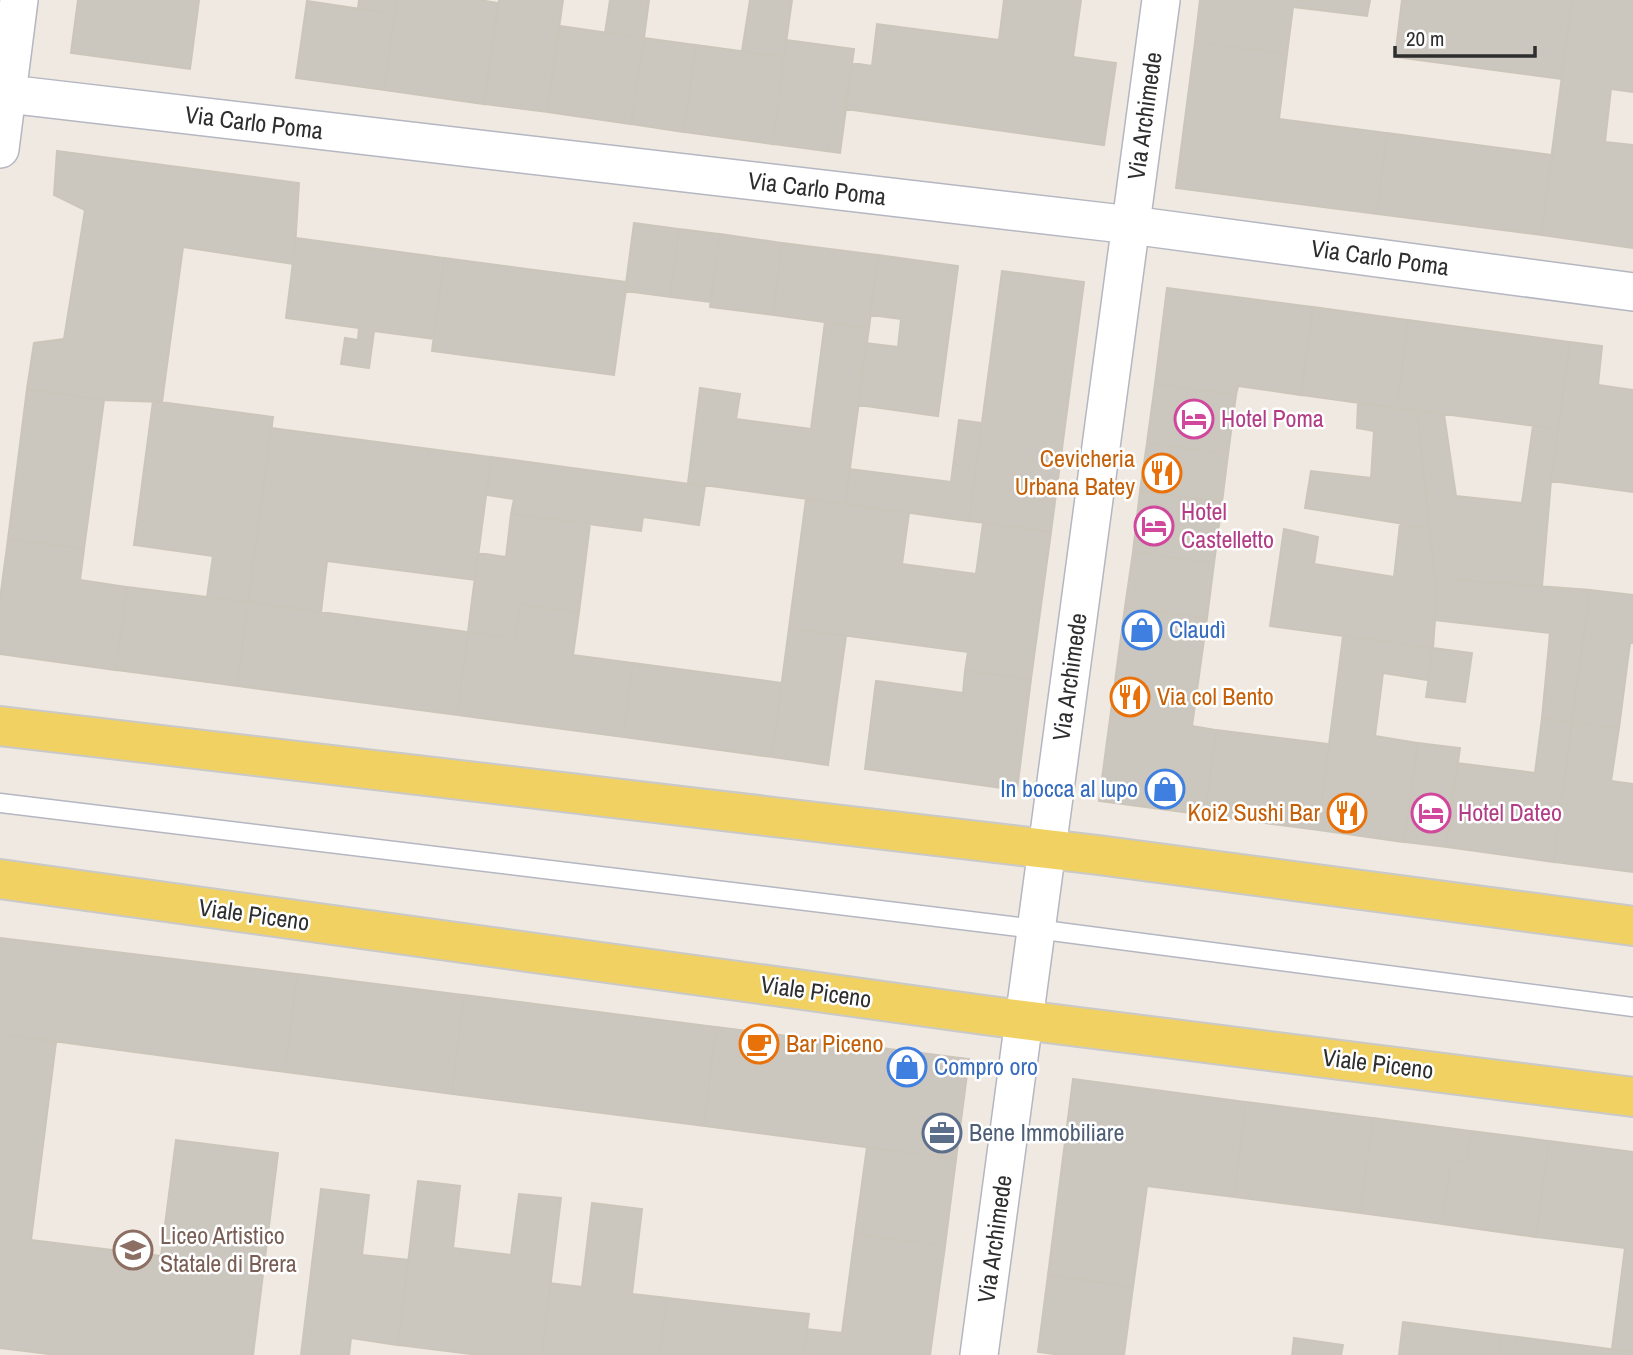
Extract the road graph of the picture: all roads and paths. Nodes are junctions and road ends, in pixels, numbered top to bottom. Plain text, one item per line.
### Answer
1 (19, 0) edge
2 (1161, 0) edge
3 (3, 94) edge
4 (0, 149) edge
5 (1130, 225) junction
6 (1633, 292) edge
7 (0, 726) edge
8 (0, 803) edge
9 (1047, 849) junction
10 (0, 879) edge
11 (1633, 926) edge
12 (1036, 929) junction
13 (1633, 1007) edge
14 (1024, 1020) junction
15 (1633, 1097) edge
16 (979, 1355) edge

1 - 3 street
2 - 5 street, Via Archimede
3 - 4 street
3 - 5 street, Via Carlo Poma
5 - 6 street, Via Carlo Poma
5 - 9 street, Via Archimede
7 - 9 main road
8 - 12 lane
9 - 11 main road
9 - 12 street, Via Archimede
10 - 14 main road, Viale Piceno
12 - 13 lane
12 - 14 street, Via Archimede
14 - 15 main road, Viale Piceno
14 - 16 street, Via Archimede

